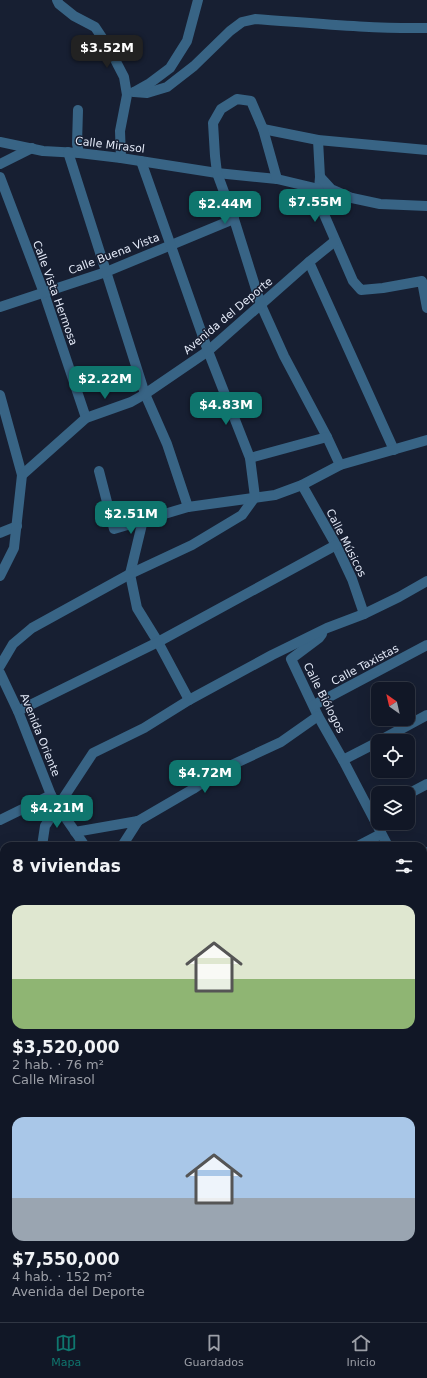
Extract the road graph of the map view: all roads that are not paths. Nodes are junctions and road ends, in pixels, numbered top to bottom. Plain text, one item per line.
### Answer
1 (57, 0) edge
2 (198, 0) edge
3 (427, 28) edge
4 (131, 94) junction
5 (78, 110) dead end
6 (263, 129) junction
7 (318, 140) junction
8 (0, 142) edge
9 (32, 148) junction
10 (427, 150) edge
11 (68, 152) junction
12 (79, 153) junction
13 (120, 158) junction
14 (141, 161) junction
15 (0, 164) edge
16 (218, 173) junction
17 (0, 176) edge
18 (320, 177) junction
19 (277, 179) junction
20 (319, 189) junction
21 (427, 206) edge
22 (234, 219) junction
23 (335, 241) junction
24 (170, 245) junction
25 (309, 262) junction
26 (106, 272) junction
27 (44, 293) junction
28 (261, 305) junction
29 (0, 307) edge
30 (427, 308) edge
31 (208, 351) junction
32 (145, 394) junction
33 (0, 395) edge
34 (86, 418) junction
35 (327, 437) junction
36 (427, 440) edge
37 (394, 450) junction
38 (250, 458) junction
39 (340, 465) junction
40 (99, 471) dead end
41 (22, 475) junction
42 (302, 485) junction
43 (255, 497) junction
44 (188, 507) junction
45 (143, 520) junction
46 (17, 526) junction
47 (2, 530) edge
48 (336, 545) junction
49 (130, 574) junction
50 (0, 576) edge
51 (427, 581) edge
52 (364, 614) junction
53 (327, 628) junction
54 (158, 642) junction
55 (427, 645) edge
56 (0, 666) edge
57 (0, 673) edge
58 (189, 700) junction
59 (314, 705) junction
60 (18, 711) junction
61 (427, 715) edge
62 (318, 716) junction
63 (392, 734) edge
64 (371, 745) edge
65 (343, 760) junction
66 (427, 784) edge
67 (415, 790) edge
68 (51, 795) junction
69 (58, 807) junction
70 (371, 807) edge
71 (0, 820) edge
72 (138, 821) junction
73 (380, 830) edge
74 (75, 832) junction
75 (381, 834) junction
76 (43, 842) edge
77 (82, 842) edge
78 (125, 842) edge
79 (366, 842) edge
80 (386, 842) edge

1 - 4 street
2 - 4 street
3 - 4 street
4 - 13 street
5 - 12 street
6 - 7 street
6 - 16 street
6 - 19 street
7 - 10 street
7 - 18 street
8 - 9 street, Calle Mirasol
9 - 11 street, Calle Mirasol
9 - 15 street
11 - 12 street, Calle Mirasol
11 - 26 street
12 - 13 street, Calle Mirasol
13 - 14 street, Calle Mirasol
14 - 16 street, Calle Mirasol
14 - 24 street
16 - 19 street, Calle Mirasol
16 - 22 street
17 - 27 street, Calle Vista Hermosa
18 - 20 street
18 - 21 street
19 - 20 street, Calle Mirasol
20 - 23 street
22 - 24 street, Calle Buena Vista
22 - 28 street
23 - 25 street, Avenida del Deporte
23 - 30 street
24 - 26 street, Calle Buena Vista
24 - 31 street
25 - 28 street, Avenida del Deporte
25 - 37 street
26 - 27 street, Calle Buena Vista
26 - 32 street
27 - 29 street, Calle Buena Vista
27 - 34 street, Calle Vista Hermosa
28 - 31 street, Avenida del Deporte
28 - 35 street
31 - 32 street, Avenida del Deporte
31 - 38 street
32 - 34 street, Avenida del Deporte
32 - 44 street
33 - 41 street
34 - 41 street
35 - 38 street
35 - 39 street
36 - 37 street
37 - 39 street
38 - 43 street
39 - 42 street
40 - 45 street
41 - 46 street
42 - 43 street
42 - 48 street, Calle Músicos
43 - 44 street
43 - 49 street
44 - 45 street
45 - 49 street
46 - 47 street
46 - 50 street
48 - 52 street, Calle Músicos
48 - 54 street
49 - 54 street
49 - 56 street
51 - 52 street, Calle Biólogos
52 - 53 street, Calle Biólogos
53 - 58 street
53 - 59 street, Calle Biólogos
54 - 58 street
54 - 60 street
55 - 59 street, Calle Taxistas
57 - 60 street, Avenida Oriente
58 - 69 street
59 - 62 street, Calle Biólogos
60 - 68 street, Avenida Oriente
61 - 63 street
62 - 65 street, Calle Biólogos
62 - 72 street
64 - 65 street
65 - 70 street, Calle Biólogos
66 - 67 street
68 - 69 street, Avenida Oriente
68 - 71 street
69 - 74 street, Avenida Oriente
69 - 76 street
72 - 74 street
72 - 78 street
73 - 75 street, Calle Biólogos
74 - 77 street, Avenida Oriente
75 - 79 street
75 - 80 street, Calle Biólogos

